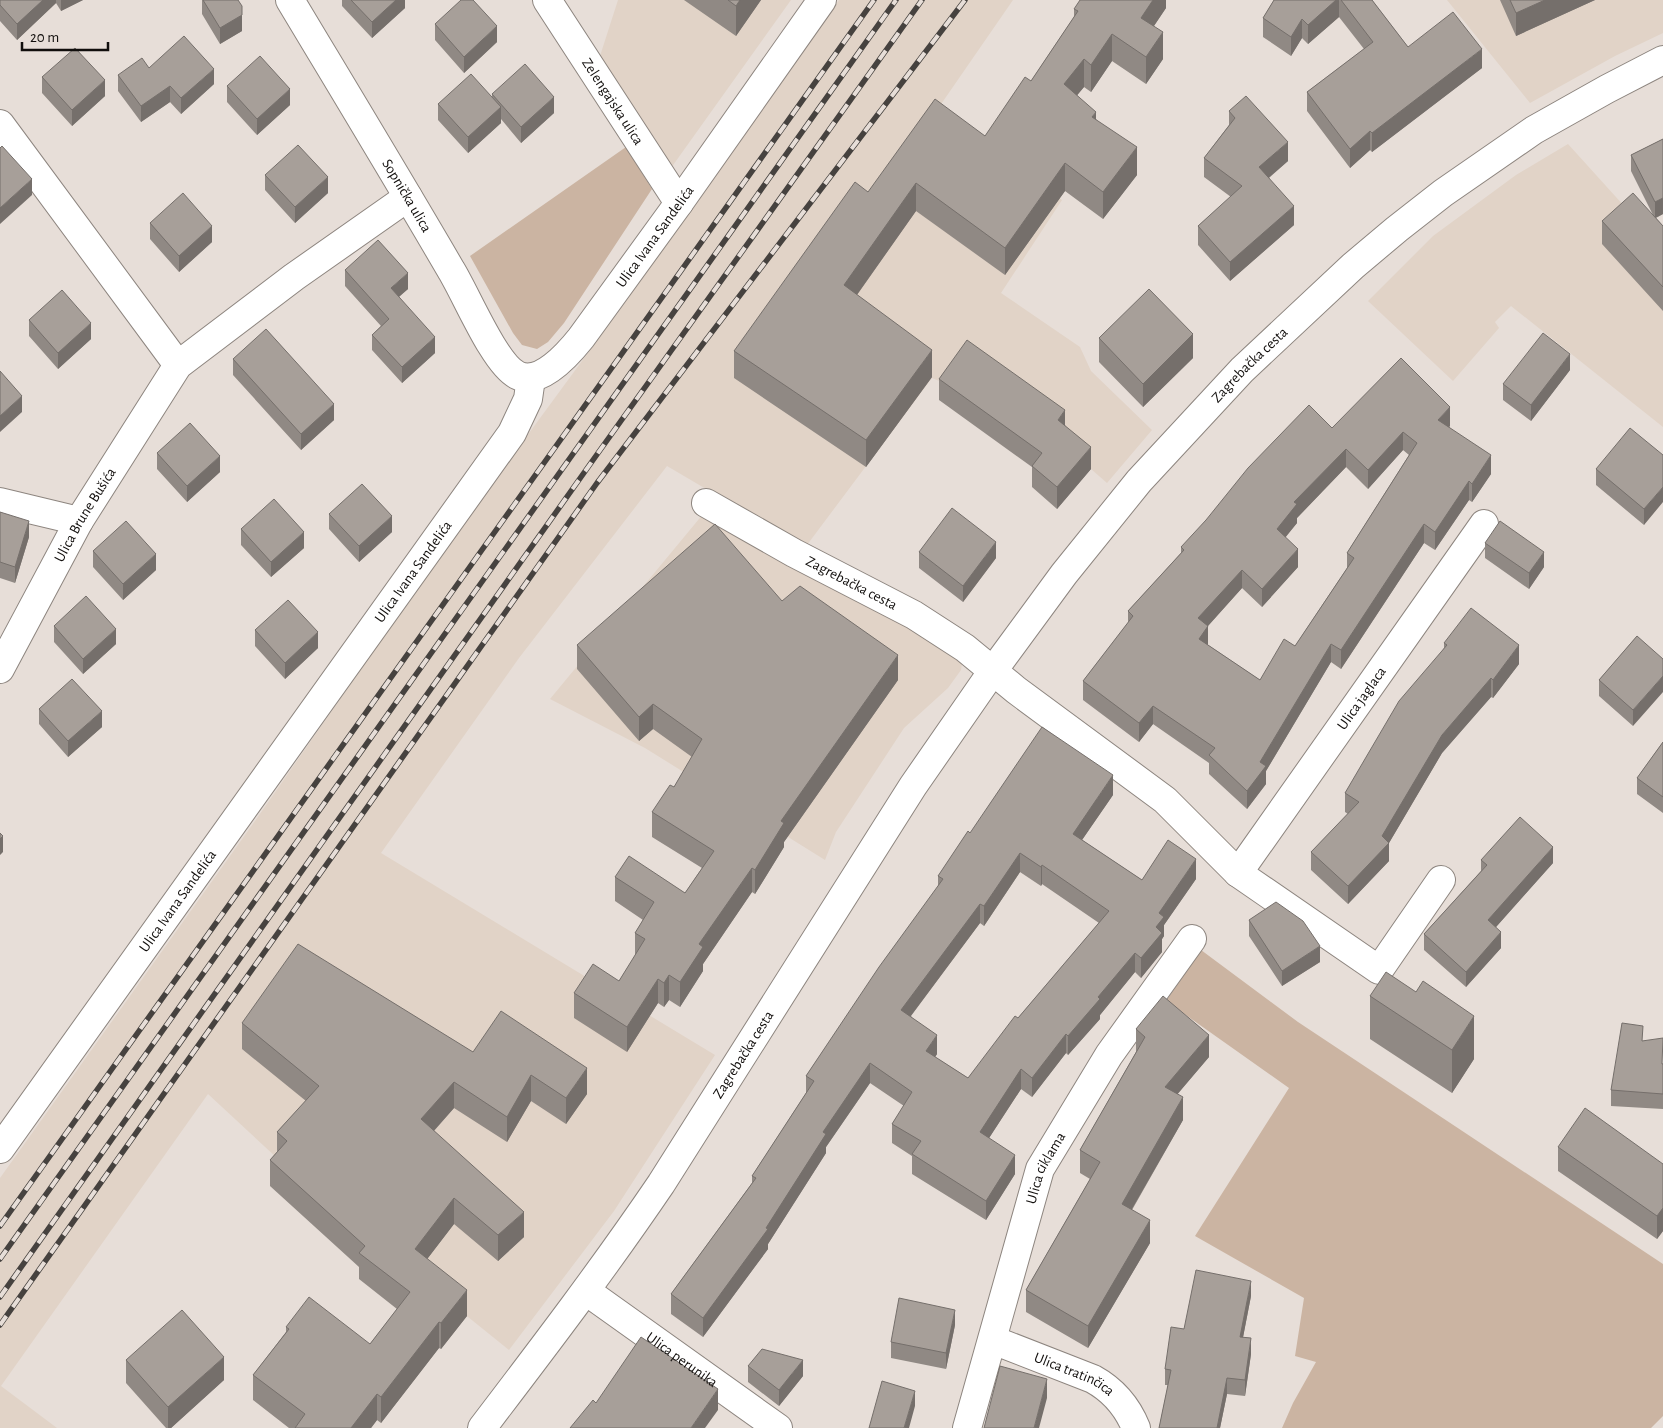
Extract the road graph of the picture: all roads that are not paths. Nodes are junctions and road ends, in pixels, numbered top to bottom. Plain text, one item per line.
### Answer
1 (290, 0) edge
2 (547, 0) edge
3 (822, 0) edge
4 (1663, 60) edge
5 (0, 124) edge
6 (408, 197) junction
7 (679, 203) junction
8 (178, 365) junction
9 (531, 378) junction
10 (0, 502) edge
11 (706, 503) dead end
12 (79, 521) junction
13 (1484, 524) dead end
14 (0, 669) edge
15 (992, 672) junction
16 (1238, 873) junction
17 (1441, 880) dead end
18 (1192, 939) dead end
19 (0, 1149) edge
20 (586, 1291) junction
21 (993, 1340) junction
22 (482, 1428) edge
23 (778, 1428) edge
24 (967, 1428) edge
25 (1136, 1428) edge

1 - 6 street, Sopnička ulica
2 - 7 street, Zelengajska ulica
3 - 7 street, Ulica Ivana Sandelića
4 - 15 street, Zagrebačka cesta
5 - 8 street
6 - 8 street, Ulica Brune Bušića
6 - 9 street, Sopnička ulica
7 - 9 street, Ulica Ivana Sandelića
8 - 12 street, Ulica Brune Bušića
9 - 19 street, Ulica Ivana Sandelića
10 - 12 street
11 - 15 street, Zagrebačka cesta
12 - 14 street, Ulica Brune Bušića
13 - 16 street, Ulica jaglaca
15 - 16 street
15 - 20 street, Zagrebačka cesta
16 - 17 street
18 - 21 street, Ulica ciklama
20 - 22 street, Zagrebačka cesta
20 - 23 street, Ulica perunika
21 - 24 street, Ulica ciklama
21 - 25 street, Ulica tratinčica

